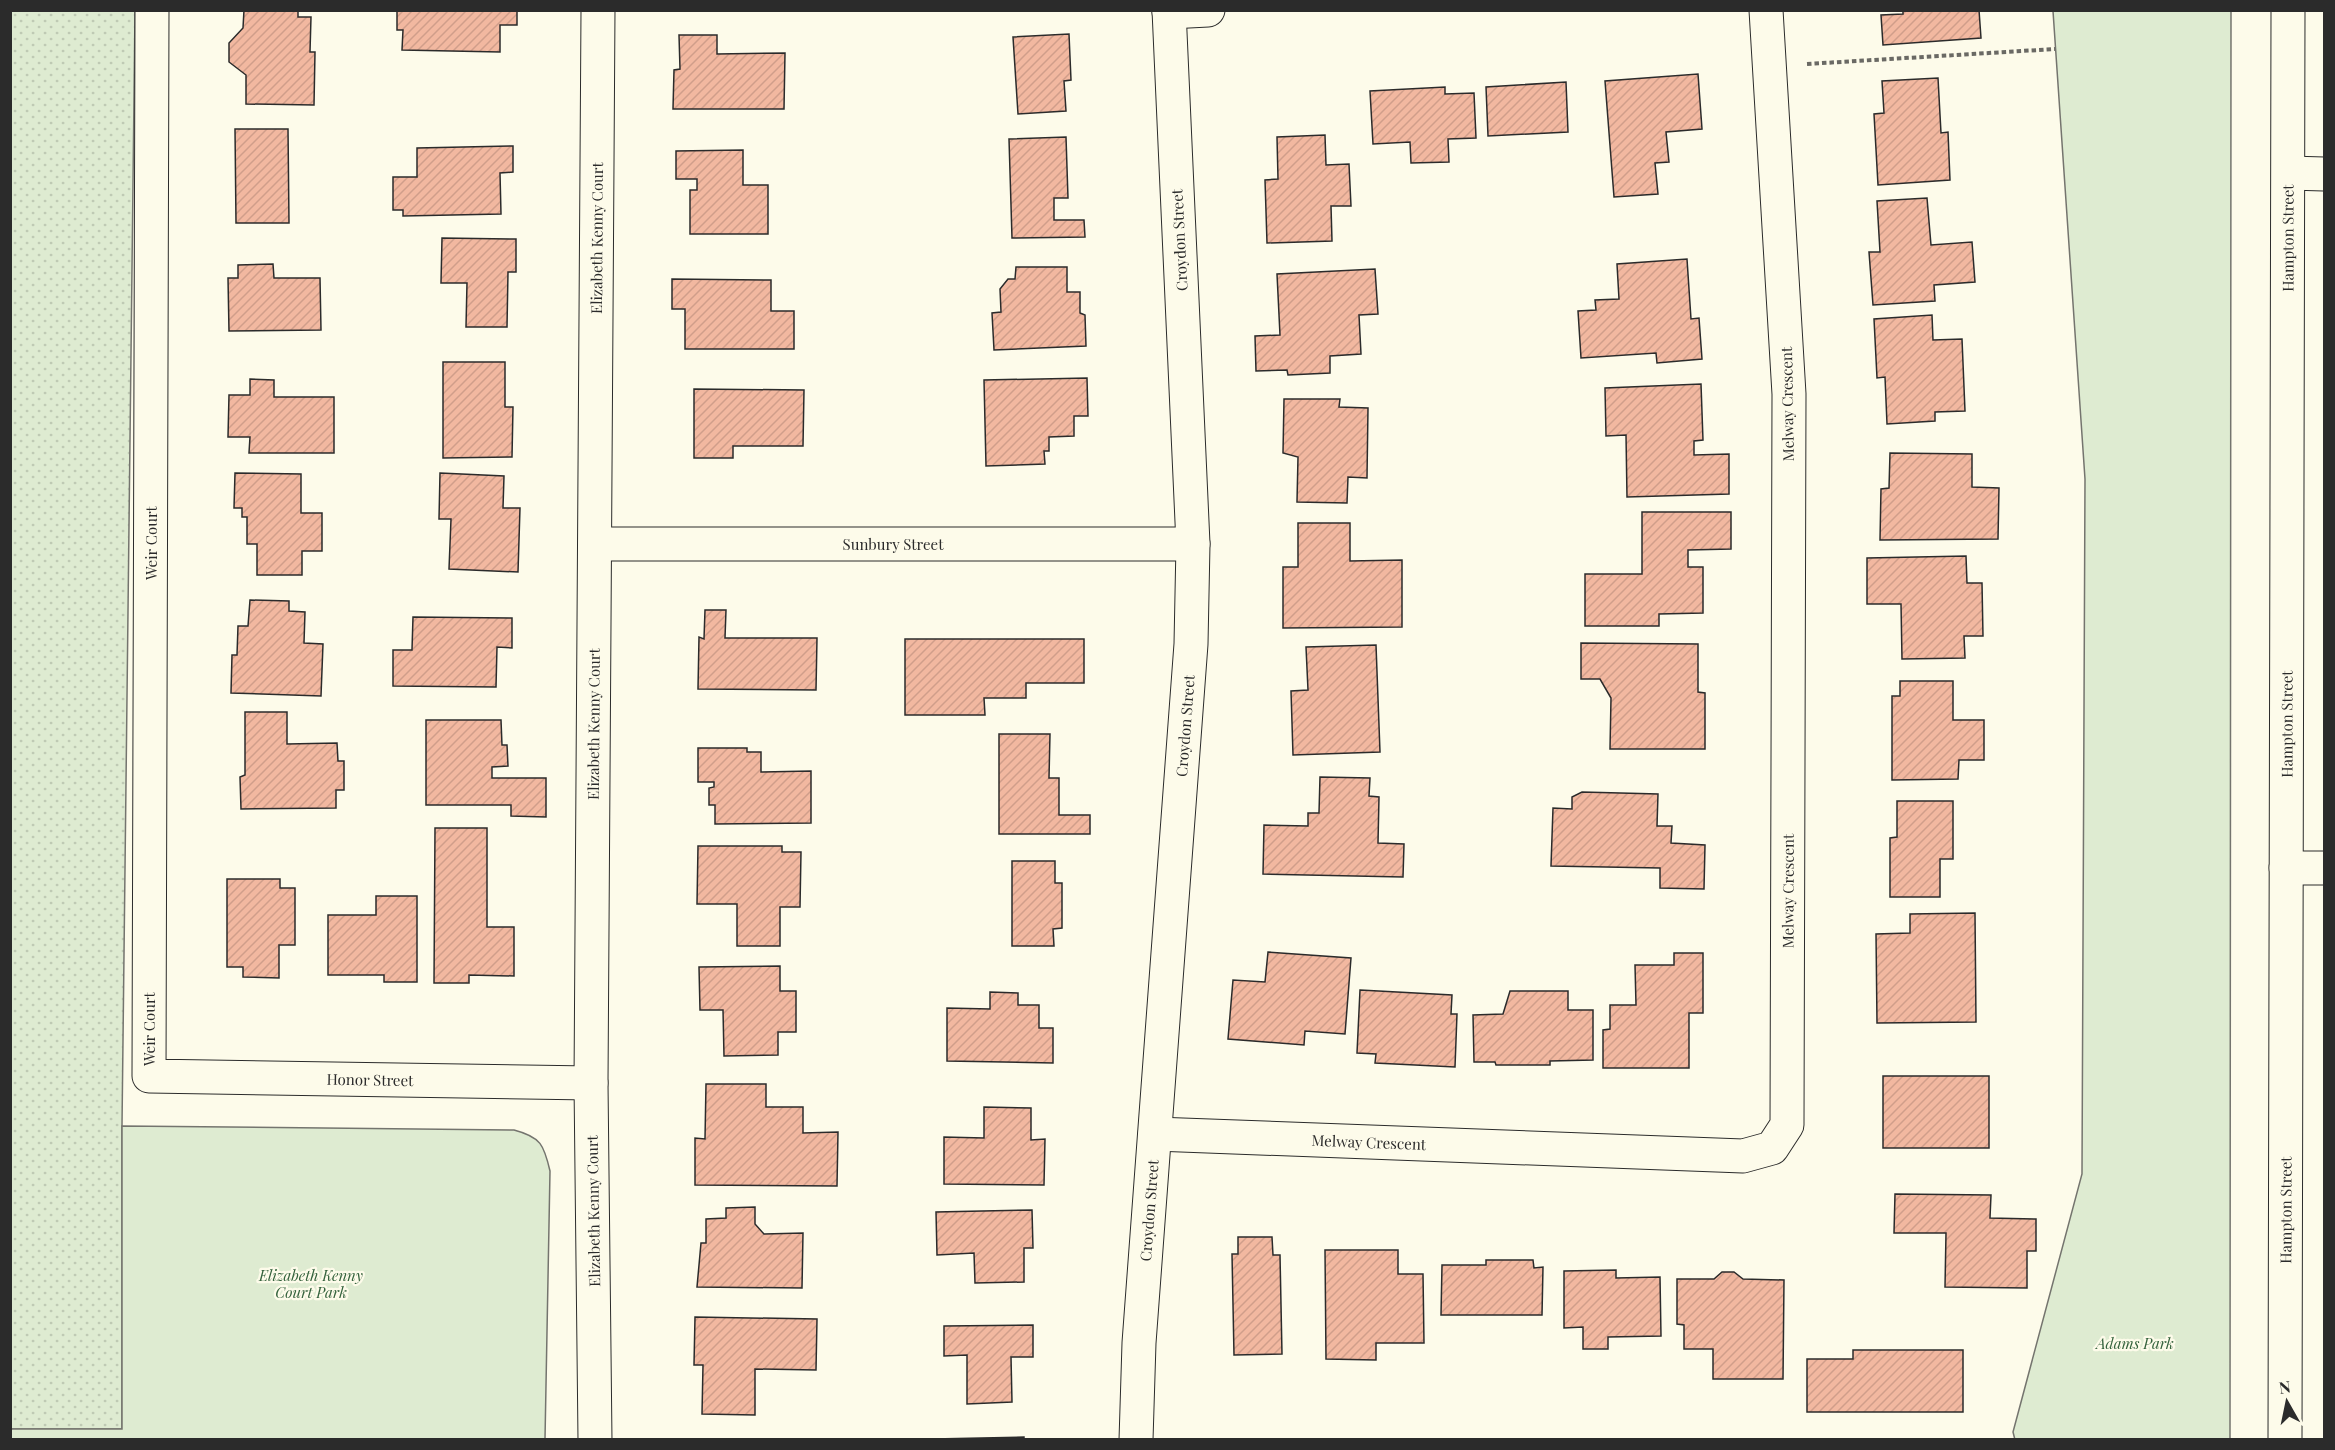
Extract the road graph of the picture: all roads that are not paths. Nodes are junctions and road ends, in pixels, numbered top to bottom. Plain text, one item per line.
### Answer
1 (152, 10) edge
2 (598, 10) edge
3 (1208, 10) edge
4 (1766, 10) edge
5 (2288, 10) edge
6 (1169, 11) edge
7 (2289, 173) junction
8 (2325, 174) edge
9 (595, 544) junction
10 (1193, 544) junction
11 (2286, 868) junction
12 (2325, 868) edge
13 (149, 1076) joint
14 (591, 1083) junction
15 (1155, 1134) junction
16 (595, 1440) edge
17 (1136, 1440) edge
18 (2284, 1440) edge

1 - 13 street, Weir Court
2 - 9 street, Elizabeth Kenny Court
3 - 6 street
4 - 15 street, Melway Crescent
5 - 7 street, Hampton Street
6 - 10 street, Croydon Street
7 - 8 street
7 - 11 street, Hampton Street
9 - 10 street, Sunbury Street
9 - 14 street, Elizabeth Kenny Court
10 - 15 street, Croydon Street
11 - 12 street
11 - 18 street, Hampton Street
13 - 14 street, Honor Street
14 - 16 street, Elizabeth Kenny Court
15 - 17 street, Croydon Street

